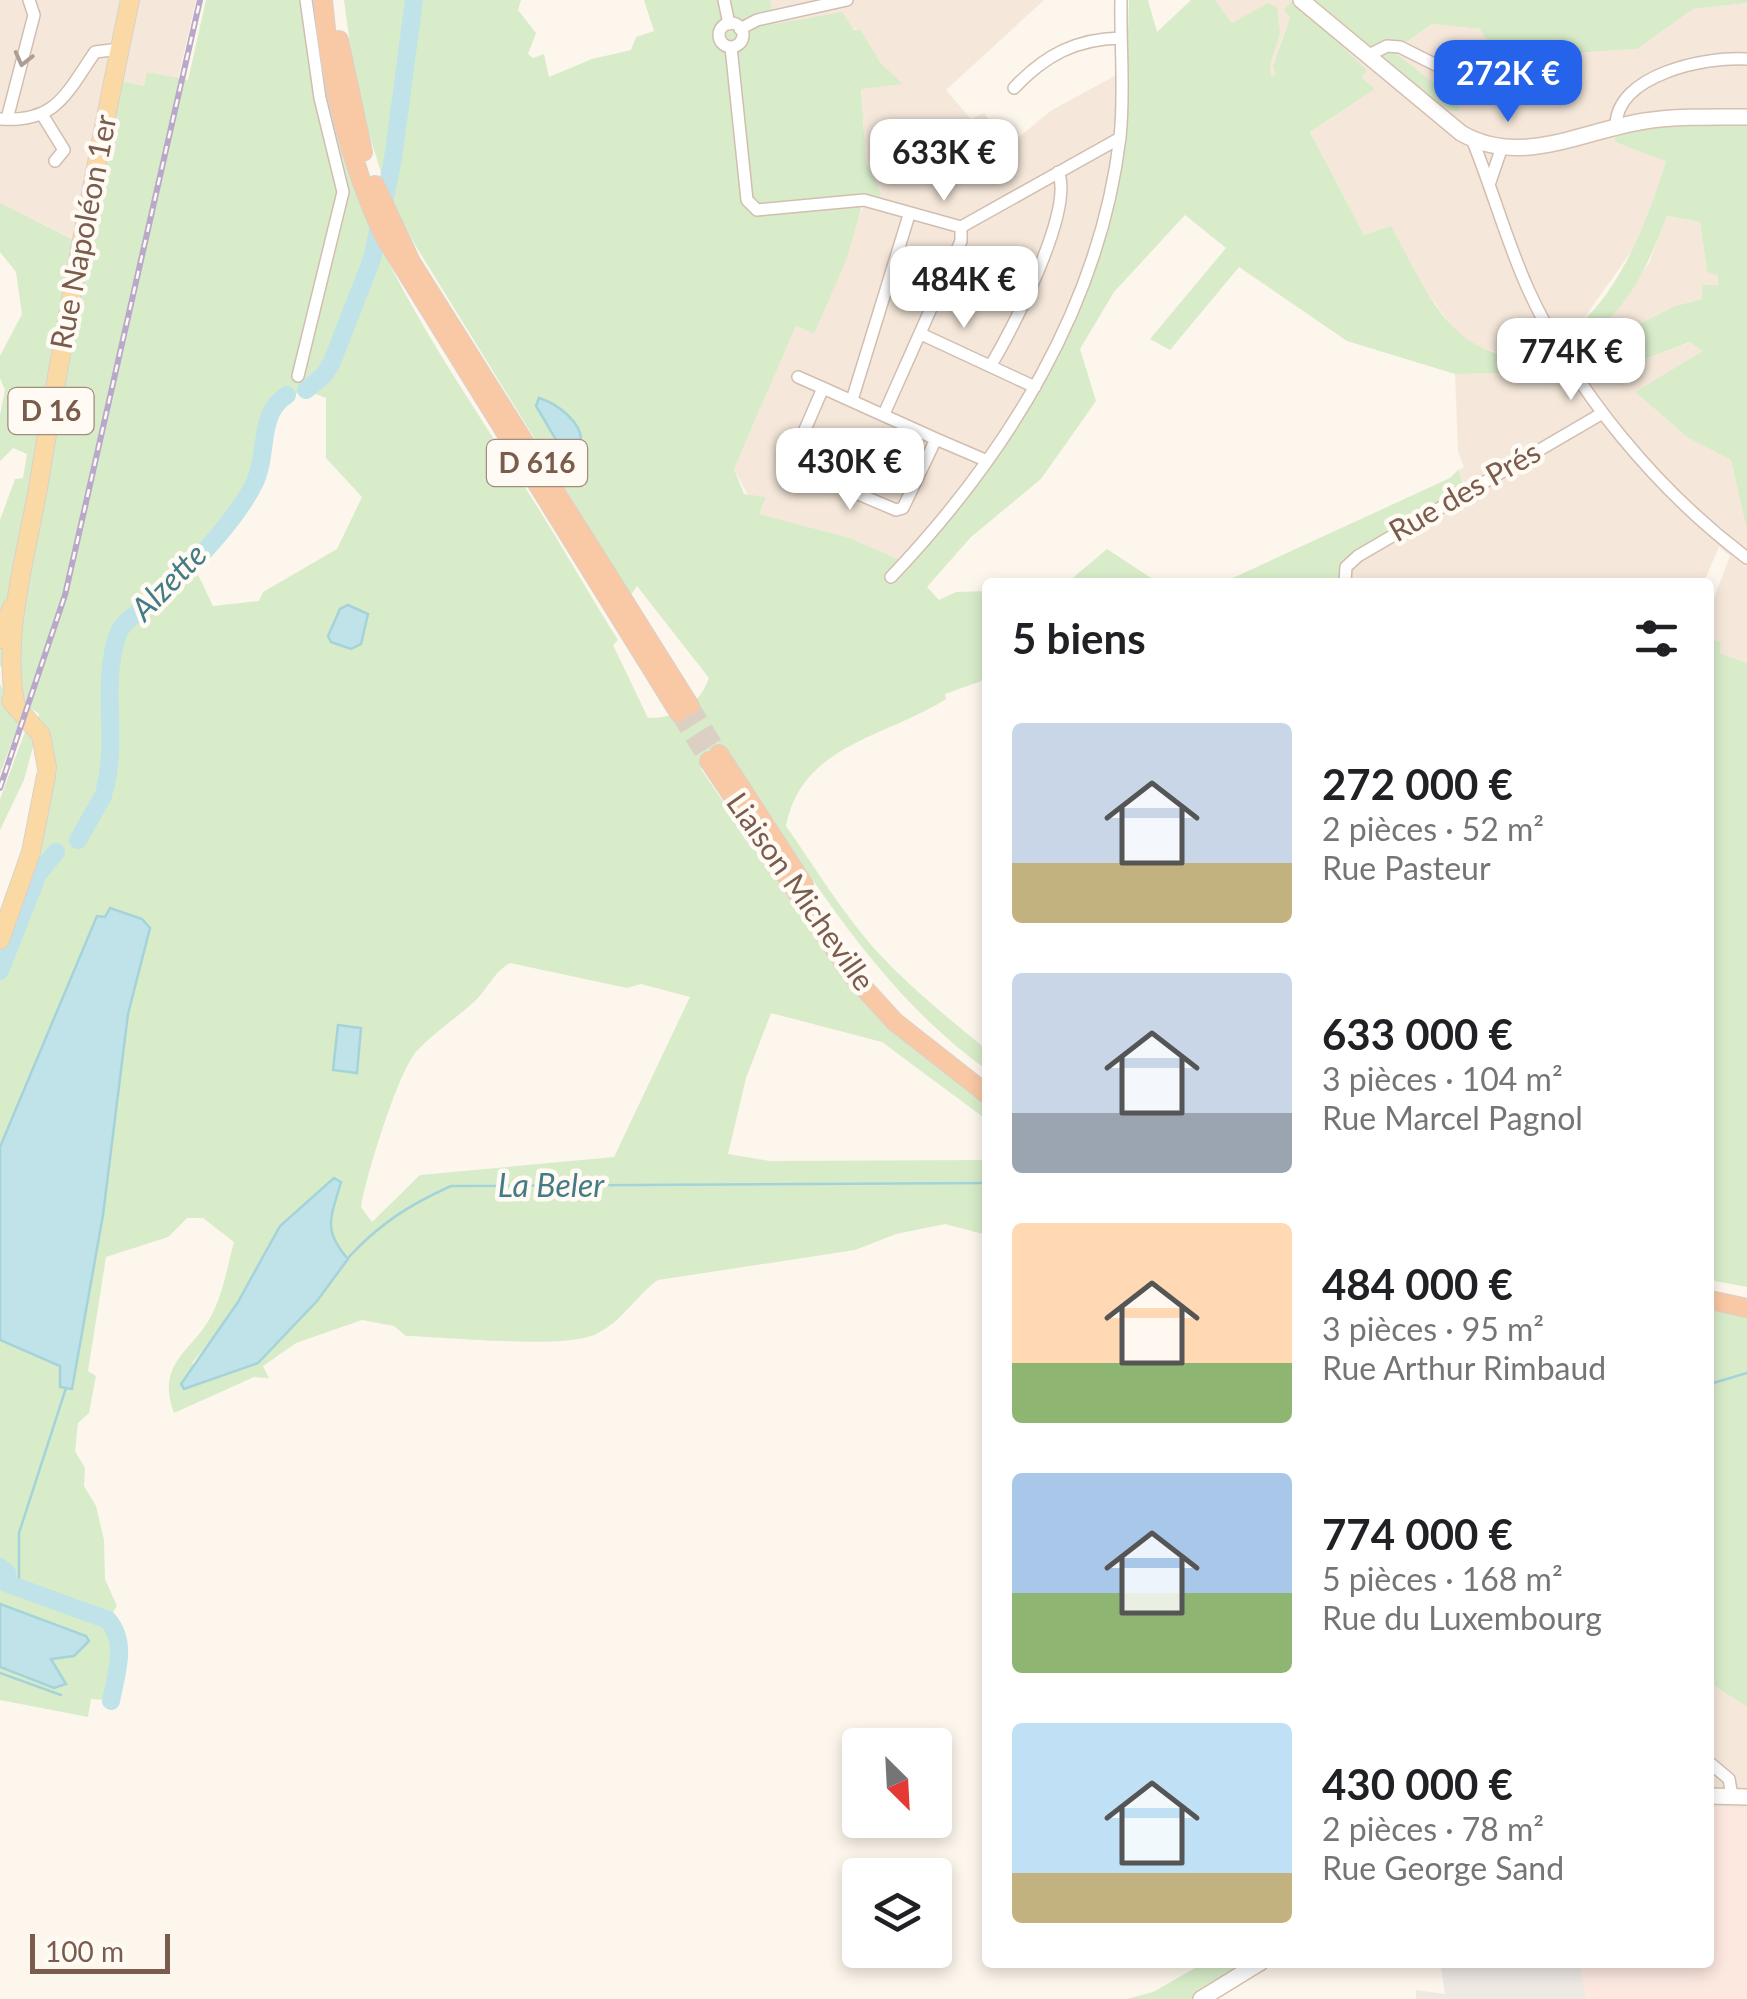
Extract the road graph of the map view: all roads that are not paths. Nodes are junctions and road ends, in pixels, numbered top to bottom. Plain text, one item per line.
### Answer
1 (29, 0) edge
2 (130, 0) edge
3 (306, 0) edge
4 (323, 0) edge
5 (335, 0) edge
6 (724, 0) edge
7 (1121, 0) edge
8 (1300, 0) edge
9 (843, 2) edge
10 (735, 26) junction
11 (1120, 38) junction
12 (731, 47) junction
13 (120, 49) junction
14 (1367, 56) junction
15 (1747, 60) edge
16 (1014, 88) dead end
17 (1482, 88) dead end
18 (42, 116) junction
19 (1747, 118) edge
20 (4, 119) edge
21 (1616, 127) junction
22 (1120, 138) junction
23 (1472, 139) junction
24 (1502, 147) junction
25 (55, 161) dead end
26 (1058, 172) junction
27 (1490, 182) junction
28 (381, 216) junction
29 (909, 216) junction
30 (961, 227) junction
31 (921, 334) junction
32 (991, 365) junction
33 (298, 376) dead end
34 (798, 378) dead end
35 (822, 388) junction
36 (1036, 388) junction
37 (852, 400) junction
38 (884, 414) junction
39 (1601, 414) junction
40 (936, 439) junction
41 (985, 460) junction
42 (1747, 558) edge
43 (891, 576) dead end
44 (1345, 578) edge
45 (22, 583) junction
46 (0, 639) edge
47 (0, 684) edge
48 (16, 707) junction
49 (684, 710) tunnel mouth
50 (0, 940) edge
51 (982, 1075) edge
52 (982, 1091) edge
53 (1714, 1289) edge
54 (1747, 1296) edge
55 (1714, 1301) edge
56 (1747, 1308) edge
57 (1714, 1766) edge
58 (1714, 1796) edge
59 (1740, 1796) edge
60 (1251, 1968) edge
61 (1201, 1999) edge

1 -> 20 street
2 - 13 main road, Rue Napoléon 1er / D 16
3 - 33 street
4 - 28 highway, D 616
5 - 28 highway, D 616
6 - 10 street
7 - 11 street
8 - 14 main road
9 - 10 street
10 - 12 street
10 - 12 street
11 - 16 street
11 - 22 street
12 - 29 street
13 - 18 street
13 - 45 main road, Rue Napoléon 1er / D 16
14 - 17 street
14 - 23 main road
15 - 21 street
18 - 20 street
18 - 25 street
19 - 21 main road
21 - 24 main road
22 - 26 street
22 - 36 street
23 - 24 main road
23 - 27 street
24 - 27 street
26 - 30 street
26 - 32 street
27 - 39 street
28 - 49 highway, D 616
29 - 30 street
29 - 37 street
30 - 31 street
31 - 32 street
31 - 38 street
32 - 36 street
34 - 35 street
35 - 37 street
35 - 40 street
36 - 41 street
37 - 38 street
38 - 40 street
39 - 42 street
39 - 44 street, Rue des Prés
40 - 41 street
41 - 43 street
45 - 46 main road, D 16
45 - 48 main road, D 16
47 - 48 main road, D 16
48 - 50 main road, D 16
51 - 52 highway, Liaison Micheville
53 - 54 highway
55 - 56 highway
57 - 59 street
58 - 59 main road
60 - 61 main road

